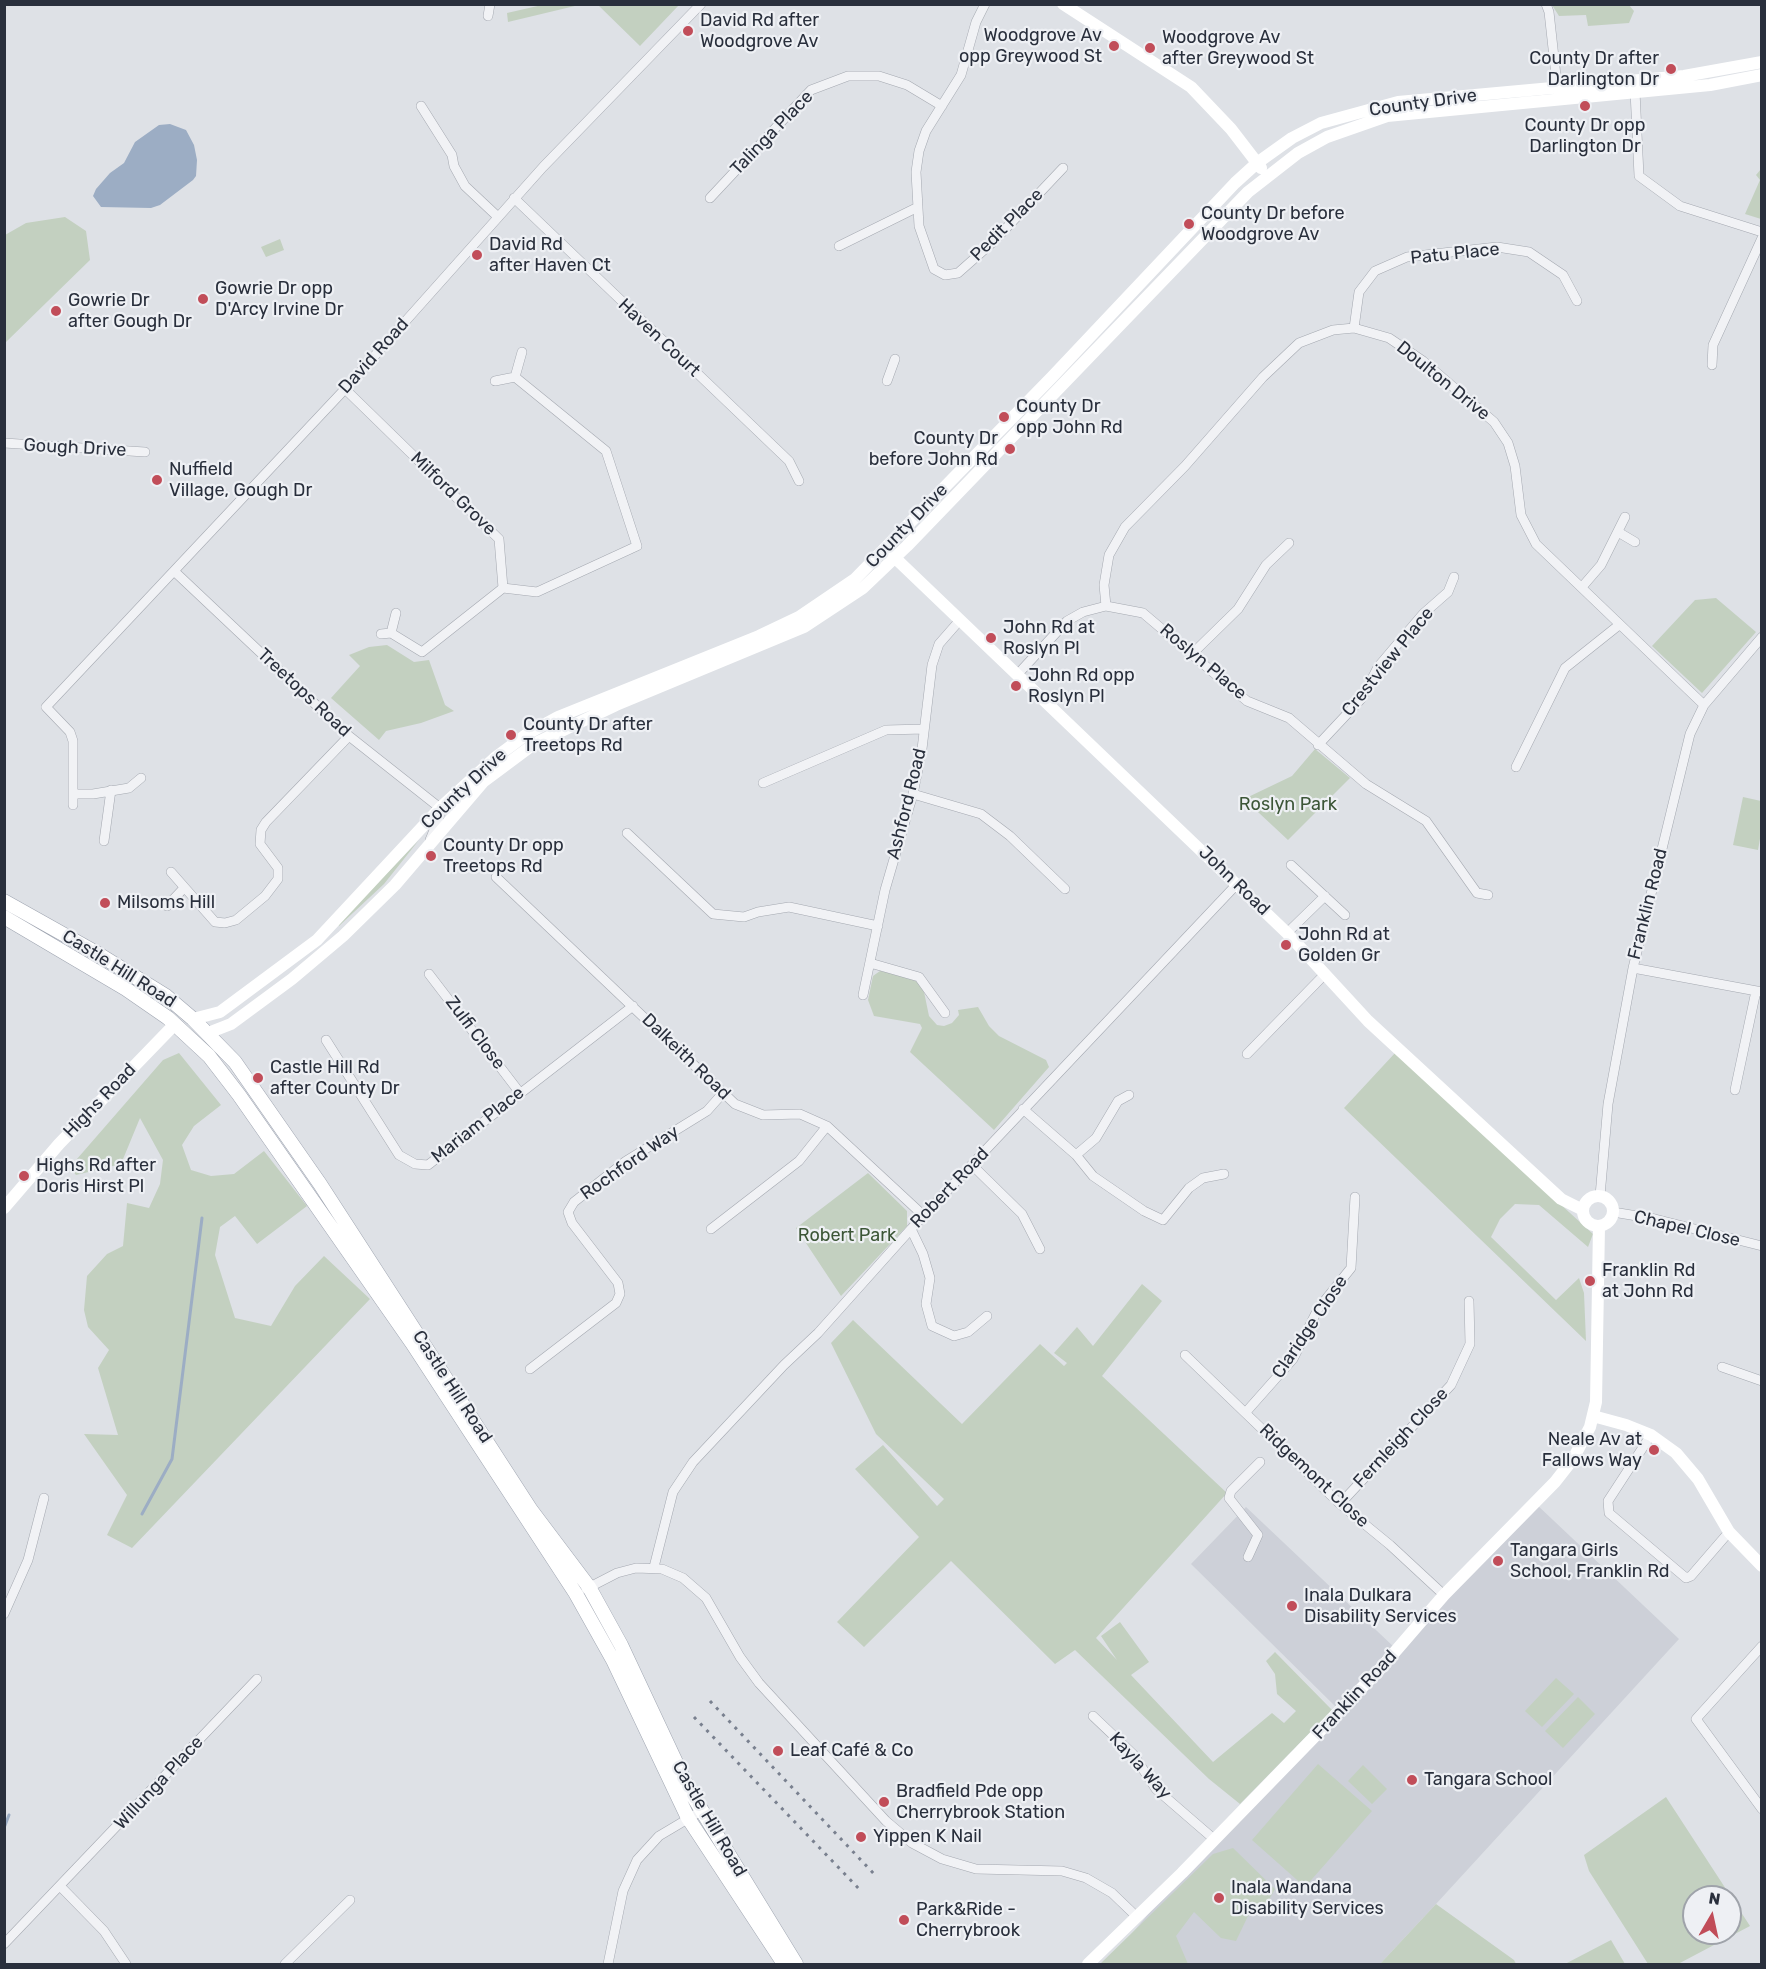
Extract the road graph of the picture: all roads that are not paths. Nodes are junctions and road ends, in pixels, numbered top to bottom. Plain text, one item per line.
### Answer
1 (490, 4) edge
2 (701, 4) edge
3 (985, 4) edge
4 (1063, 4) edge
5 (1546, 4) edge
6 (488, 16) dead end
7 (1761, 62) edge
8 (1761, 75) edge
9 (1635, 91) junction
10 (1557, 93) junction
11 (421, 106) dead end
12 (942, 106) junction
13 (1257, 163) junction
14 (1064, 168) dead end
15 (1266, 175) junction
16 (514, 198) junction
17 (710, 198) dead end
18 (918, 207) junction
19 (498, 217) junction
20 (1761, 232) edge
21 (1761, 238) edge
22 (839, 246) dead end
23 (1577, 301) dead end
24 (1354, 328) junction
25 (522, 352) dead end
26 (895, 359) dead end
27 (1712, 365) dead end
28 (515, 377) junction
29 (495, 381) dead end
30 (887, 381) dead end
31 (345, 389) junction
32 (4, 443) edge
33 (145, 452) dead end
34 (799, 481) dead end
35 (1626, 517) dead end
36 (1618, 532) junction
37 (1635, 542) dead end
38 (1289, 543) dead end
39 (890, 553) junction
40 (174, 571) junction
41 (1454, 576) dead end
42 (1582, 587) junction
43 (503, 588) junction
44 (1106, 606) junction
45 (396, 613) dead end
46 (960, 620) junction
47 (1619, 625) junction
48 (1761, 637) edge
49 (1193, 652) junction
50 (1017, 675) junction
51 (1704, 705) junction
52 (924, 729) junction
53 (349, 736) junction
54 (1318, 745) junction
55 (1516, 767) dead end
56 (141, 778) dead end
57 (763, 783) dead end
58 (111, 790) junction
59 (73, 794) junction
60 (913, 794) junction
61 (467, 801) junction
62 (73, 805) dead end
63 (440, 808) junction
64 (627, 833) dead end
65 (104, 841) dead end
66 (427, 848) junction
67 (1291, 865) dead end
68 (171, 872) dead end
69 (496, 876) dead end
70 (1237, 884) junction
71 (184, 888) junction
72 (1065, 889) dead end
73 (1488, 895) dead end
74 (1325, 896) junction
75 (4, 901) edge
76 (167, 906) dead end
77 (1345, 915) dead end
78 (4, 917) edge
79 (878, 926) junction
80 (1287, 933) junction
81 (870, 963) junction
82 (1633, 968) junction
83 (429, 974) dead end
84 (1325, 974) junction
85 (1759, 991) edge
86 (863, 995) dead end
87 (176, 1004) junction
88 (633, 1006) junction
89 (945, 1013) dead end
90 (193, 1018) junction
91 (175, 1024) junction
92 (208, 1033) junction
93 (326, 1040) dead end
94 (1247, 1054) dead end
95 (1735, 1090) dead end
96 (520, 1093) junction
97 (723, 1093) junction
98 (1129, 1095) dead end
99 (1023, 1109) junction
100 (827, 1126) junction
101 (1076, 1155) junction
102 (972, 1165) junction
103 (1224, 1174) dead end
104 (1600, 1196) junction
105 (1355, 1197) dead end
106 (4, 1208) edge
107 (1583, 1210) junction
108 (1613, 1212) junction
109 (924, 1216) junction
110 (1599, 1226) junction
111 (711, 1229) dead end
112 (911, 1229) junction
113 (1761, 1246) edge
114 (1040, 1249) dead end
115 (1469, 1301) dead end
116 (987, 1316) dead end
117 (1185, 1355) dead end
118 (1722, 1367) dead end
119 (530, 1369) dead end
120 (1761, 1381) edge
121 (1246, 1412) junction
122 (1593, 1416) junction
123 (1651, 1435) junction
124 (1260, 1462) dead end
125 (44, 1498) dead end
126 (1340, 1504) junction
127 (1729, 1532) junction
128 (1248, 1557) dead end
129 (1761, 1566) edge
130 (654, 1568) junction
131 (589, 1587) junction
132 (576, 1594) junction
133 (1444, 1595) junction
134 (4, 1614) edge
135 (1761, 1646) edge
136 (257, 1679) dead end
137 (1093, 1716) dead end
138 (1761, 1809) edge
139 (694, 1814) junction
140 (1215, 1840) junction
141 (60, 1886) junction
142 (350, 1900) dead end
143 (1137, 1917) junction
144 (4, 1944) edge
145 (126, 1965) edge
146 (285, 1965) edge
147 (608, 1965) edge
148 (784, 1965) edge
149 (796, 1965) edge
150 (1088, 1965) edge

1 - 6 street
2 - 16 street, David Road
3 - 12 street
4 - 13 main road
5 - 10 street
7 - 10 main road, County Drive
8 - 9 main road, County Drive
9 - 10 main road, County Drive
9 - 20 street
10 - 13 main road, County Drive
10 - 15 main road, County Drive
11 - 19 street
12 - 17 street, Talinga Place
12 - 18 street
13 - 15 main road
13 - 39 main road, County Drive
14 - 18 street, Pedit Place
15 - 39 main road, County Drive
16 - 19 street, David Road
16 - 34 street, Haven Court
18 - 22 street
19 - 31 street, David Road
21 - 27 street
23 - 24 street, Patu Place
24 - 42 street, Doulton Drive
24 - 44 street, Doulton Drive
25 - 28 street
26 - 30 street
28 - 29 street
28 - 43 street
31 - 40 street, David Road
31 - 43 street, Milford Grove
32 - 33 street, Gough Drive
35 - 36 street
36 - 37 street
36 - 42 street
38 - 49 street
39 - 46 main road, John Road
39 - 61 main road, County Drive
39 - 63 main road, County Drive
40 - 53 street, Treetops Road
40 - 59 street, David Road
41 - 54 street, Crestview Place
42 - 47 street, Doulton Drive
43 - 45 street
44 - 49 street, Roslyn Place
44 - 50 street, Roslyn Place
46 - 50 main road, John Road
46 - 52 street, Ashford Road
47 - 51 street, Doulton Drive
47 - 55 street
48 - 51 street, Franklin Road
49 - 54 street, Roslyn Place
50 - 70 main road, John Road
51 - 82 street, Franklin Road
52 - 57 street
52 - 60 street, Ashford Road
53 - 63 street, Treetops Road
53 - 71 street
54 - 73 street, Roslyn Place
56 - 58 street
58 - 59 street
58 - 65 street
59 - 62 street
60 - 72 street
60 - 79 street, Ashford Road
61 - 63 street
61 - 66 main road, County Drive
63 - 66 street
63 - 90 main road, County Drive
64 - 79 street
66 - 92 main road, County Drive
67 - 74 street
68 - 71 street
69 - 88 street, Dalkeith Road
70 - 80 main road, John Road
70 - 99 street, Robert Road
71 - 76 street
74 - 77 street
74 - 80 street
75 - 87 main road, Castle Hill Road
78 - 91 main road, Castle Hill Road
79 - 81 street, Ashford Road
80 - 84 main road, John Road
81 - 86 street, Ashford Road
81 - 89 street
82 - 85 street
82 - 104 street, Franklin Road
83 - 96 street, Zulfi Close
84 - 94 street
84 - 107 main road, John Road
85 - 95 street
87 - 90 main road, Castle Hill Road
87 - 91 main road
88 - 96 street, Mariam Place
88 - 97 street, Dalkeith Road
90 - 91 main road
90 - 92 main road, Castle Hill Road
91 - 92 main road
91 - 106 main road, Highs Road
91 - 132 main road, Castle Hill Road
92 - 131 main road, Castle Hill Road
93 - 96 street, Mariam Place
97 - 100 street, Dalkeith Road
97 - 119 street, Rochford Way
98 - 101 street
99 - 101 street
99 - 102 street, Robert Road
100 - 109 street, Dalkeith Road
100 - 111 street
101 - 103 street
102 - 109 street, Robert Road
102 - 114 street
104 - 107 main road
104 - 108 main road
105 - 121 street, Claridge Close
107 - 110 main road
108 - 110 main road
108 - 113 street, Chapel Close
109 - 112 street, Robert Road
110 - 122 main road, Franklin Road
112 - 116 street
112 - 130 street, Robert Road
115 - 126 street, Fernleigh Close
117 - 121 street, Ridgemont Close
118 - 120 street
121 - 126 street, Ridgemont Close
122 - 123 main road
122 - 133 main road, Franklin Road
123 - 127 main road
123 - 127 street
124 - 128 street
125 - 134 street
126 - 133 street, Ridgemont Close
127 - 129 main road
130 - 131 street
130 - 143 street
131 - 132 street
131 - 139 main road, Castle Hill Road
132 - 139 main road, Castle Hill Road
133 - 140 main road, Franklin Road
135 - 138 street
136 - 141 street, Willunga Place
137 - 140 street, Kayla Way
139 - 147 street
139 - 148 main road, Castle Hill Road
139 - 149 main road, Castle Hill Road
140 - 143 main road, Franklin Road
141 - 144 street, Willunga Place
141 - 145 street
142 - 146 street
143 - 150 main road, Franklin Road

